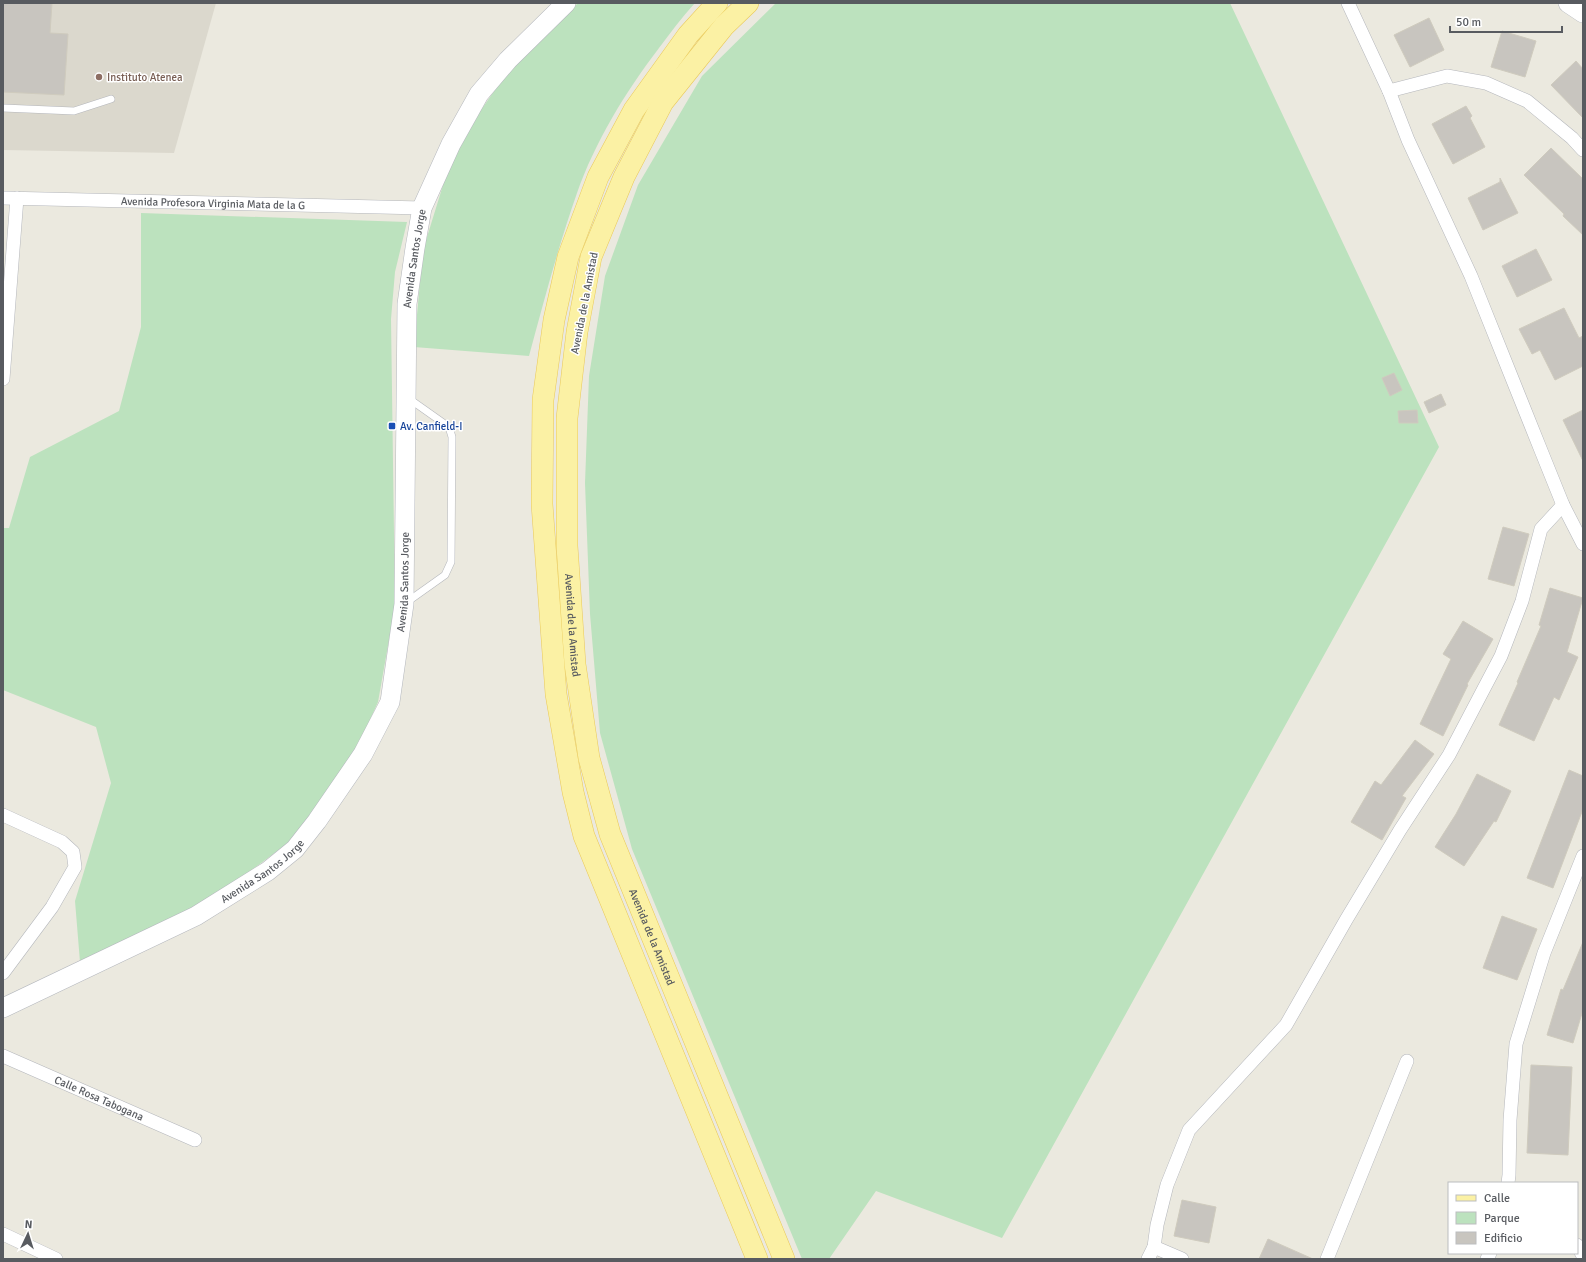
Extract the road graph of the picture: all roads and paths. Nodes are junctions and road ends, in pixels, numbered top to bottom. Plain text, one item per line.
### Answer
1 (566, 3) edge
2 (718, 3) edge
3 (748, 3) edge
4 (1348, 3) edge
5 (1568, 3) edge
6 (1583, 13) edge
7 (1389, 91) junction
8 (111, 99) dead end
9 (3, 108) edge
10 (1583, 150) edge
11 (3, 198) edge
12 (17, 198) junction
13 (422, 208) junction
14 (5, 336) edge
15 (4, 360) edge
16 (3, 379) edge
17 (406, 396) junction
18 (1564, 505) junction
19 (1583, 544) edge
20 (404, 604) junction
21 (3, 814) edge
22 (1583, 856) edge
23 (3, 972) edge
24 (3, 1008) edge
25 (3, 1056) edge
26 (1407, 1061) dead end
27 (195, 1140) dead end
28 (1512, 1180) edge
29 (3, 1234) edge
30 (1578, 1247) edge
31 (1151, 1253) edge
32 (1583, 1256) edge
33 (56, 1259) edge
34 (757, 1259) edge
35 (784, 1259) edge
36 (1182, 1259) edge
37 (1328, 1259) edge

1 - 13 main road, Avenida Santos Jorge
2 - 34 main road, Avenida de la Amistad
3 - 35 main road, Avenida de la Amistad
4 - 7 street
5 - 6 main road
7 - 10 street
7 - 18 street
8 - 9 lane
11 - 12 street, Avenida Profesora Virginia Mata de la G
12 - 13 street, Avenida Profesora Virginia Mata de la G
12 - 14 street
13 - 17 main road, Avenida Santos Jorge
14 - 15 street
15 - 16 street
17 - 20 main road, Avenida Santos Jorge
17 - 20 lane
18 - 19 street
18 - 31 street
20 - 24 main road, Avenida Santos Jorge
21 - 23 street
22 - 28 street
25 - 27 street, Calle Rosa Tabogana
26 - 37 street
29 - 33 street
30 - 32 street
31 - 36 street

